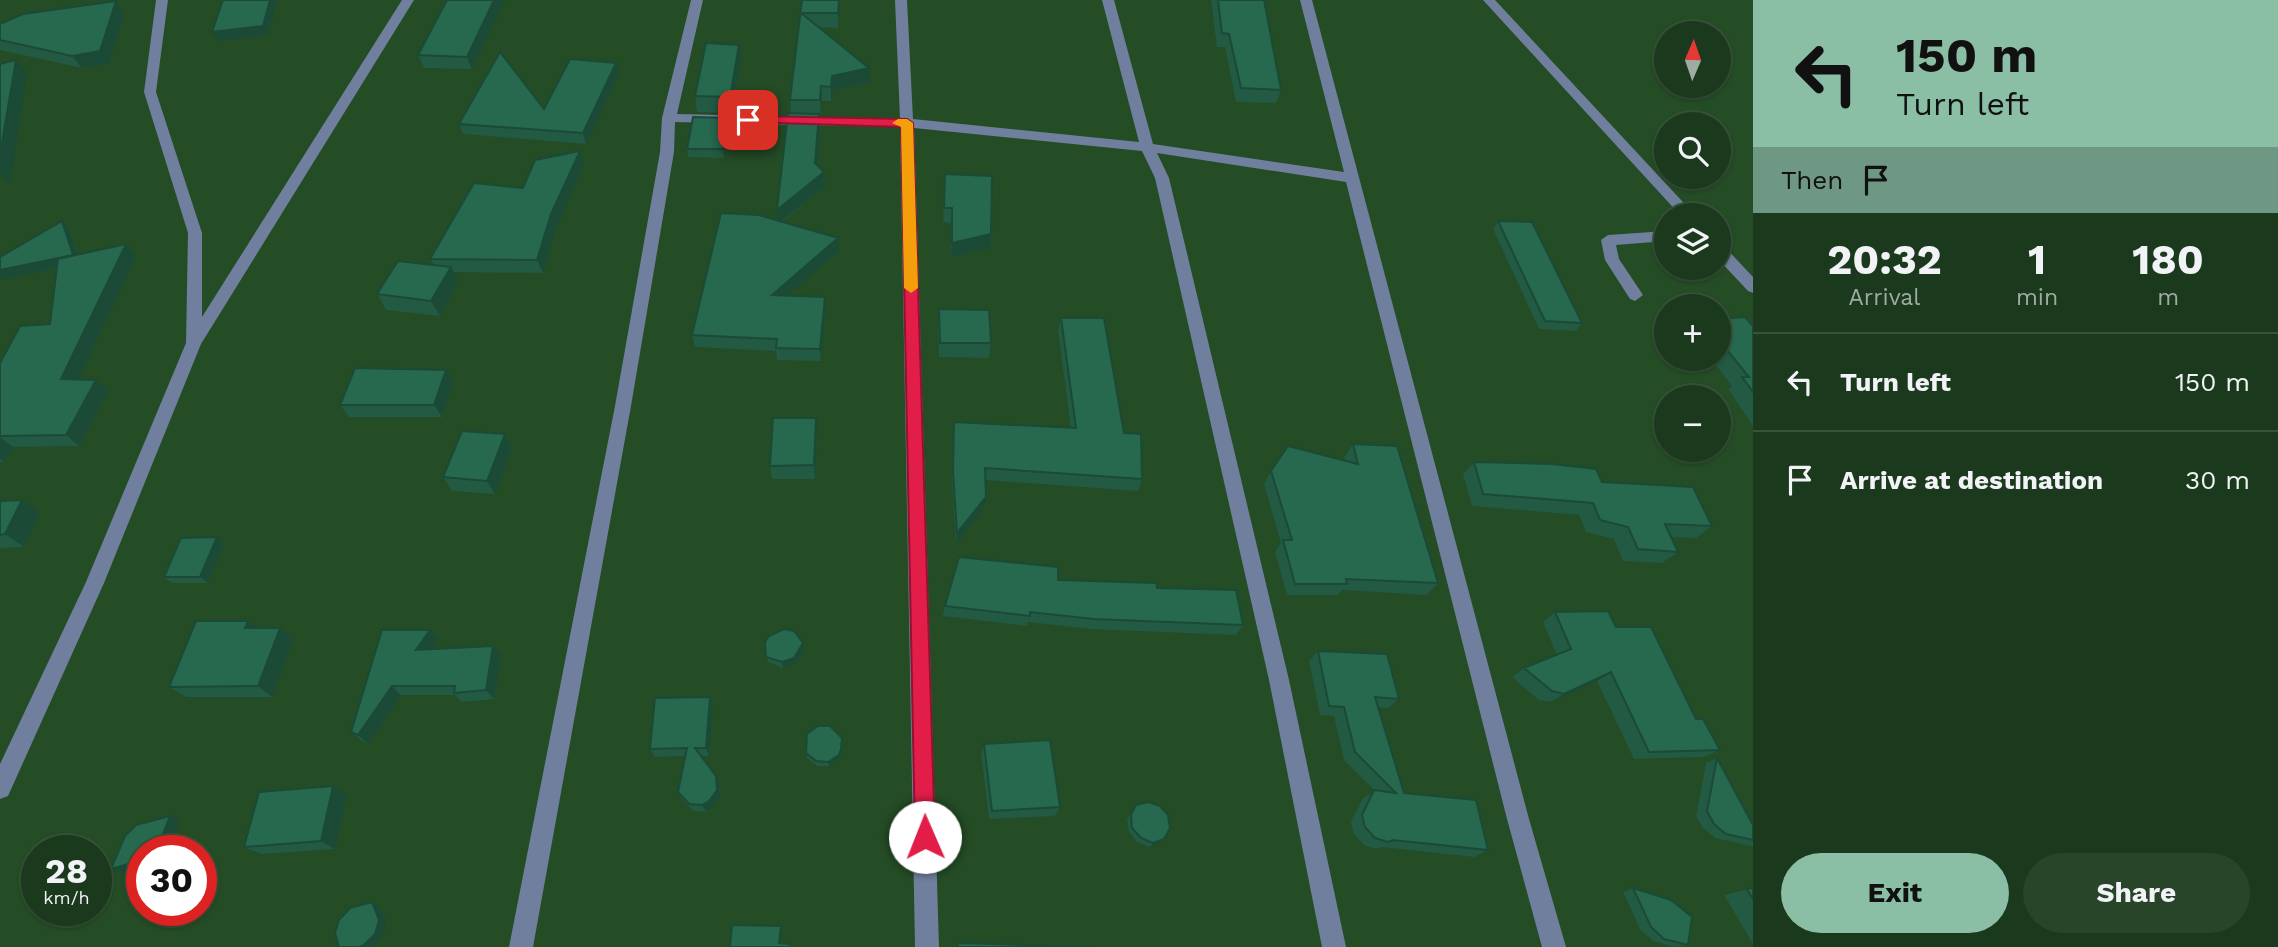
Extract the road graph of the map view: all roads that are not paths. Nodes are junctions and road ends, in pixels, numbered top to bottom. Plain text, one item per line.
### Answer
1 (162, 0) edge
2 (698, 0) edge
3 (901, 0) edge
4 (1108, 0) edge
5 (1306, 0) edge
6 (1489, 0) edge
7 (406, 2) edge
8 (669, 118) junction
9 (907, 123) junction
10 (1147, 146) junction
11 (1353, 178) junction
12 (1677, 203) edge
13 (1654, 237) edge
14 (1731, 263) edge
15 (1753, 287) edge
16 (1635, 295) dead end
17 (194, 343) junction
18 (0, 789) edge
19 (521, 947) edge
20 (928, 947) edge
21 (1334, 947) edge
22 (1554, 947) edge

1 - 17 street
2 - 8 street
3 - 9 street
4 - 10 street
5 - 11 street
6 - 12 street
7 - 17 street
8 - 9 street
8 - 19 street
9 - 10 street
9 - 20 street
10 - 11 street
10 - 21 street
11 - 22 street
13 - 16 street
14 - 15 street
17 - 18 street

